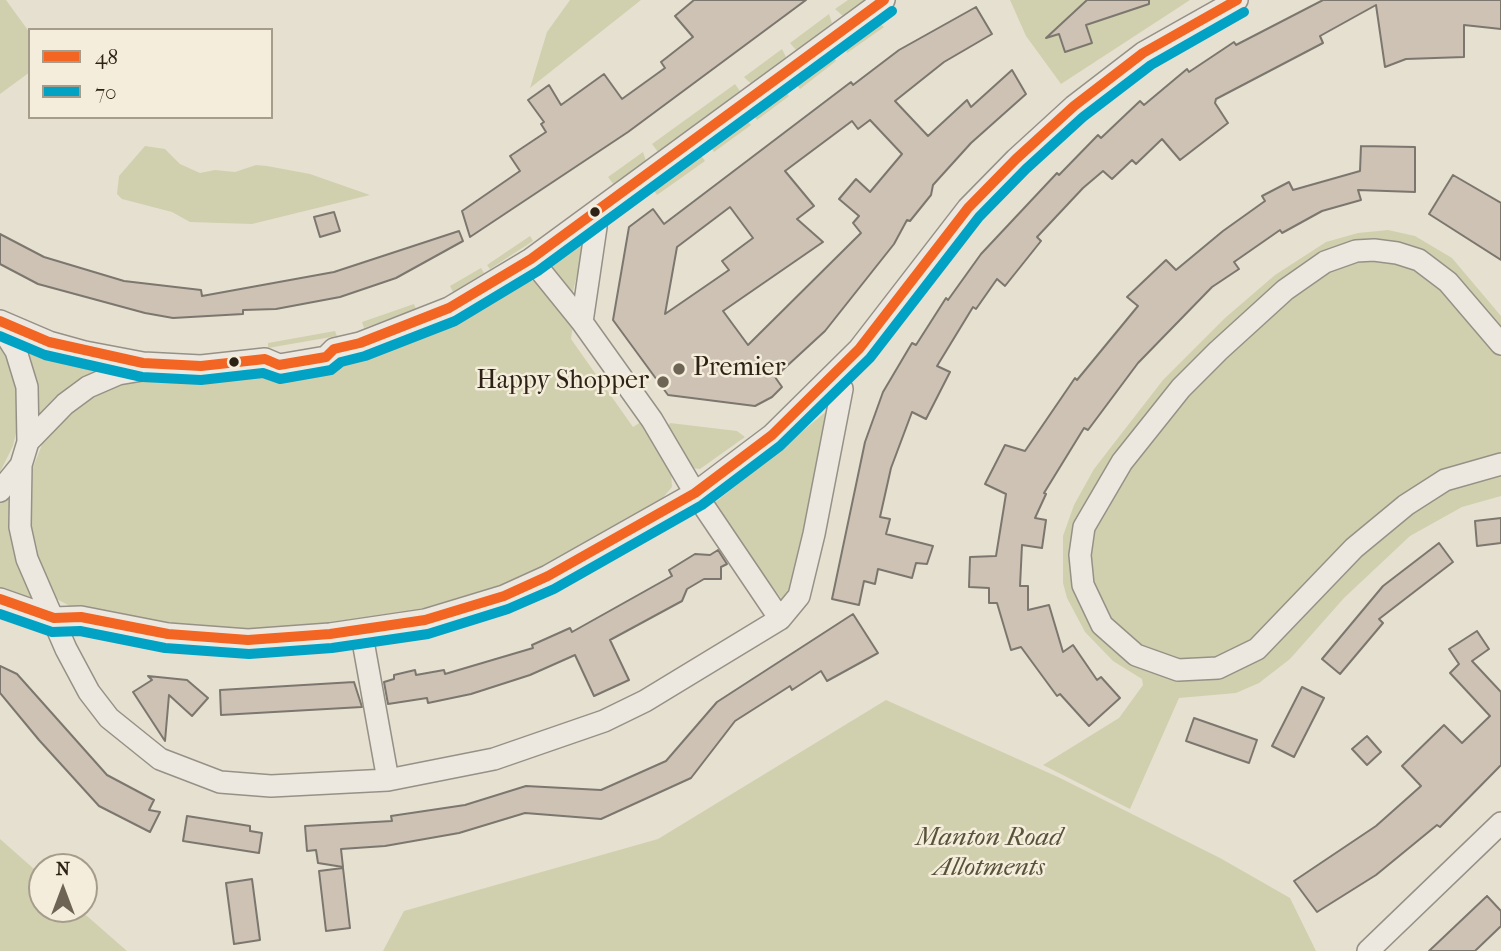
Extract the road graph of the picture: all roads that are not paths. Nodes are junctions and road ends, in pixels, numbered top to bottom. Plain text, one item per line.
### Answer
1 (884, 0) edge
2 (1237, 0) edge
3 (590, 217) junction
4 (531, 259) junction
5 (0, 321) edge
6 (582, 322) junction
7 (0, 326) edge
8 (1501, 344) edge
9 (201, 366) junction
10 (832, 379) junction
11 (28, 442) junction
12 (1500, 464) edge
13 (21, 465) junction
14 (0, 491) edge
15 (695, 493) junction
16 (0, 599) edge
17 (54, 618) junction
18 (780, 619) junction
19 (361, 630) junction
20 (388, 780) junction
21 (1501, 823) edge
22 (1368, 951) edge

1 - 3 street
2 - 10 street
3 - 4 street
3 - 6 street
4 - 6 street
4 - 9 street
5 - 9 street
6 - 15 street
7 - 11 street
8 - 12 street
9 - 11 street
10 - 15 street
10 - 18 street
11 - 13 street
13 - 14 street
13 - 17 street
15 - 18 street
15 - 19 street
16 - 17 street
17 - 19 street
17 - 20 street
18 - 20 street
19 - 20 street
21 - 22 street

